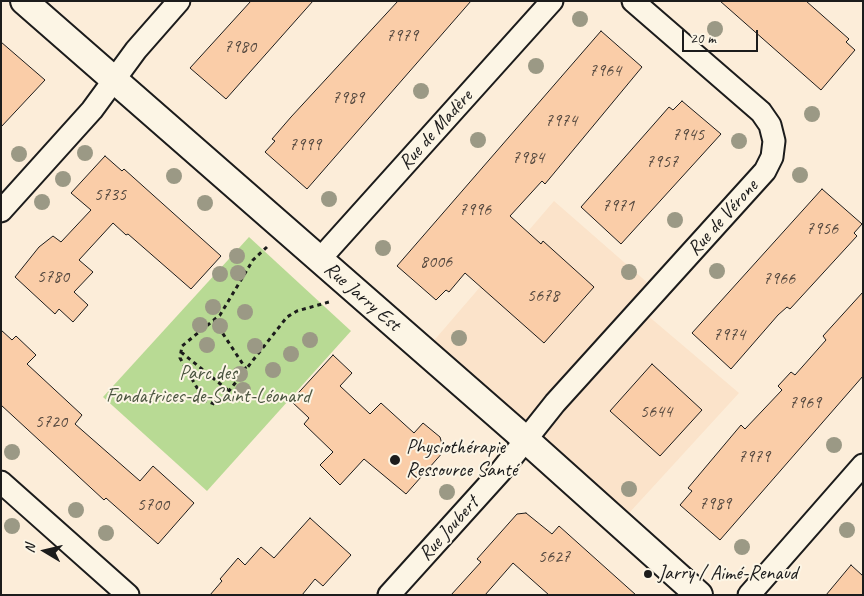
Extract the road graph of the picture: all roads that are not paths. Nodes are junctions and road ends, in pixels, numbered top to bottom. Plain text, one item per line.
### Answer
1 (24, 1) edge
2 (179, 1) edge
3 (552, 1) edge
4 (633, 1) edge
5 (114, 79) junction
6 (1, 211) edge
7 (320, 259) junction
8 (526, 439) junction
9 (863, 465) edge
10 (1, 482) edge
11 (128, 595) edge
12 (389, 595) edge
13 (699, 595) edge
14 (749, 595) edge

1 - 5 street, Rue Jarry Est
2 - 5 street
3 - 7 street, Rue de Madère
4 - 8 street, Rue de Vérone
5 - 6 street
5 - 7 street, Rue Jarry Est
7 - 8 street, Rue Jarry Est
8 - 12 street, Rue Joubert
8 - 13 street, Rue Jarry Est
9 - 14 street
10 - 11 street

